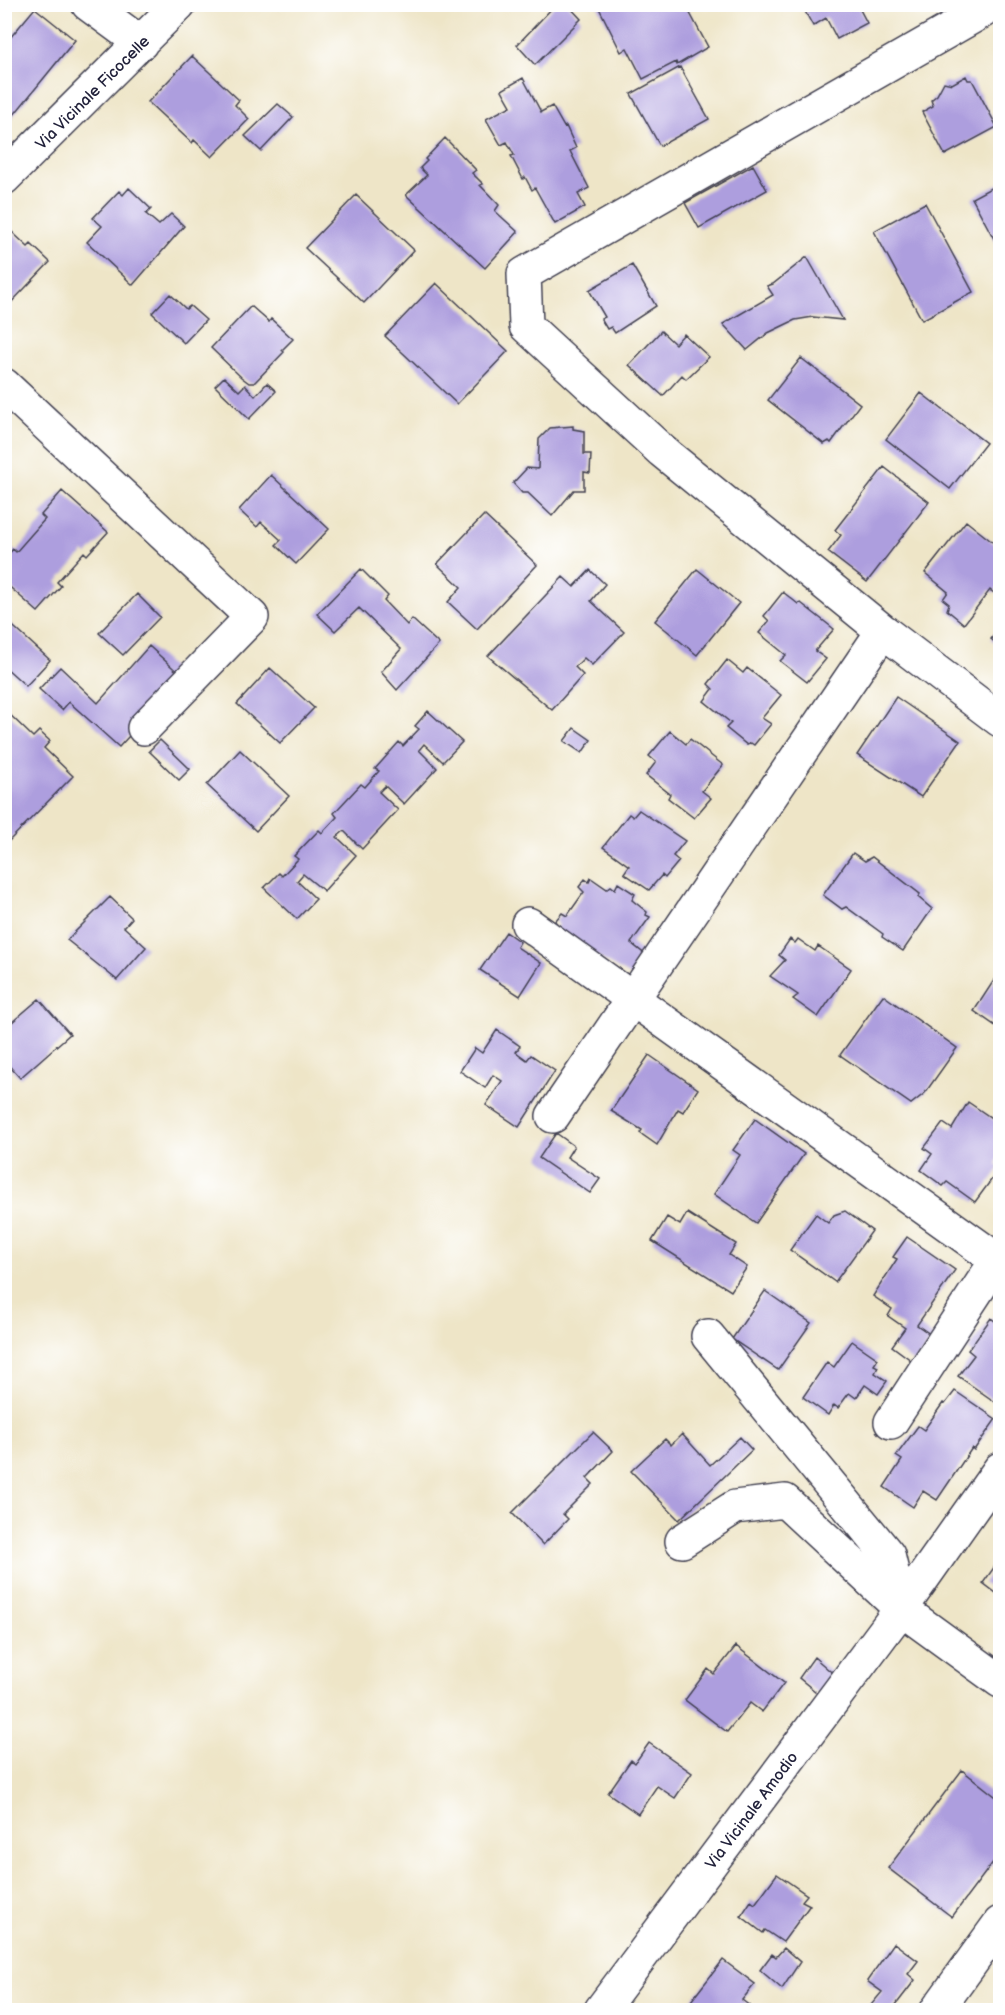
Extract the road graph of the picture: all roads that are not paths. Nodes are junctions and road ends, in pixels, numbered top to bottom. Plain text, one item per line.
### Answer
1 (88, 4) edge
2 (179, 4) edge
3 (995, 4) edge
4 (141, 43) junction
5 (4, 178) edge
6 (4, 385) edge
7 (883, 631) junction
8 (1000, 720) edge
9 (144, 728) dead end
10 (528, 924) dead end
11 (632, 999) junction
12 (553, 1116) dead end
13 (999, 1261) edge
14 (708, 1336) dead end
15 (891, 1422) dead end
16 (1000, 1469) edge
17 (682, 1541) dead end
18 (901, 1609) junction
19 (1000, 1681) edge
20 (1000, 1923) edge
21 (601, 2010) edge
22 (936, 2010) edge

1 - 4 street
2 - 4 street, Via Vicinale Ficocelle
3 - 7 street
4 - 5 street, Via Vicinale Ficocelle
6 - 9 street
7 - 8 street
7 - 11 street
10 - 11 street
11 - 12 street
11 - 13 street
13 - 15 street
14 - 18 street
16 - 18 street, Via Vicinale Amodio
17 - 18 street
18 - 19 street
18 - 21 street, Via Vicinale Amodio
20 - 22 street

